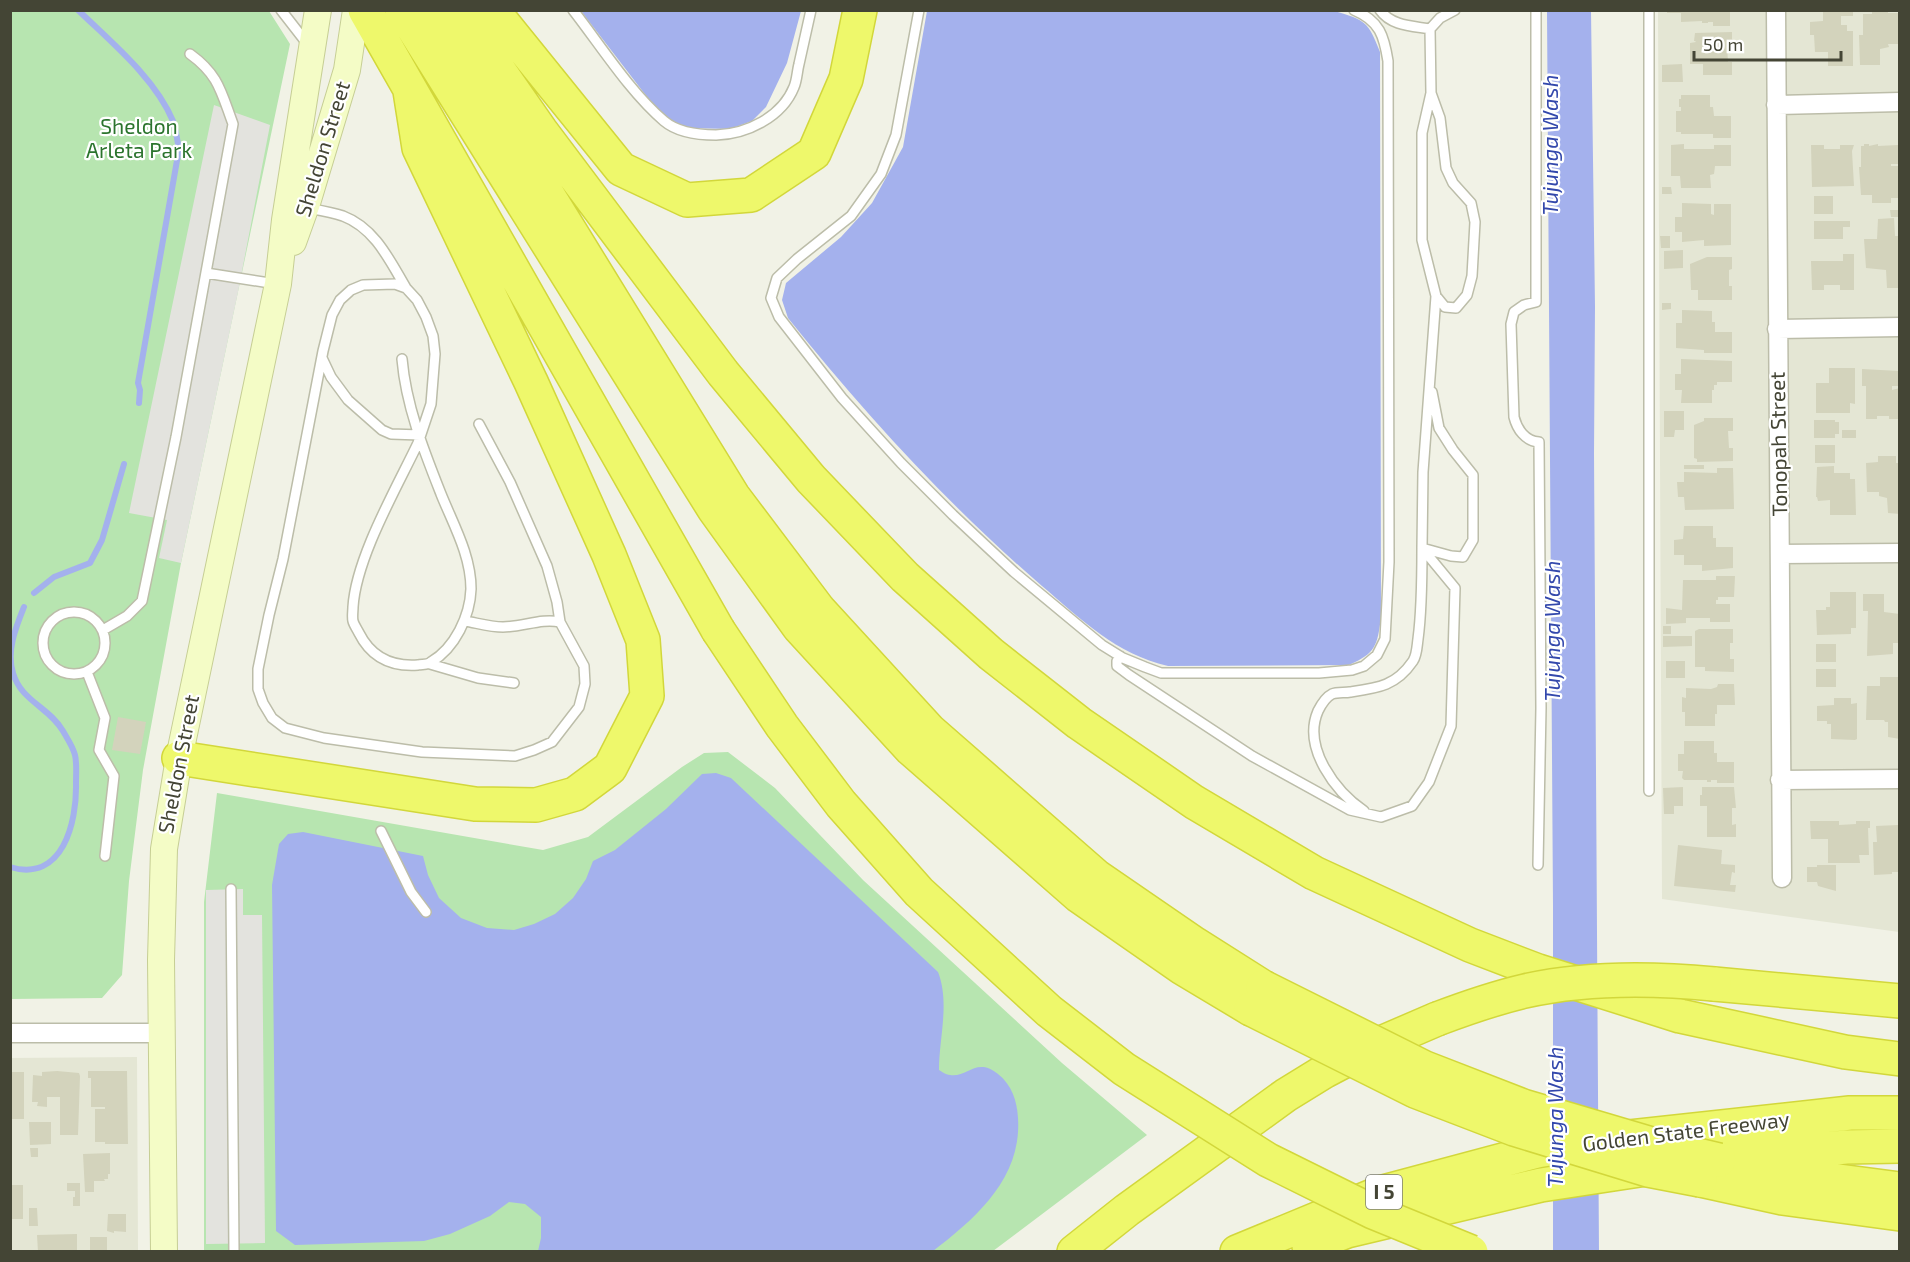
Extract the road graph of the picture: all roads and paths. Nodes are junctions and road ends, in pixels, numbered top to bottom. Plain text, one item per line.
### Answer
1 (281, 10) edge
2 (318, 10) edge
3 (356, 10) edge
4 (365, 10) edge
5 (457, 10) edge
6 (487, 10) edge
7 (573, 10) edge
8 (811, 10) edge
9 (860, 10) edge
10 (918, 10) edge
11 (1380, 10) edge
12 (1455, 10) edge
13 (1536, 10) edge
14 (1649, 10) edge
15 (1776, 10) edge
16 (1357, 12) edge
17 (413, 14) edge
18 (1391, 20) junction
19 (1430, 29) junction
20 (312, 50) junction
21 (190, 54) dead end
22 (404, 80) junction
23 (1431, 93) junction
24 (1899, 102) edge
25 (1776, 105) junction
26 (305, 207) junction
27 (206, 273) junction
28 (278, 284) junction
29 (406, 288) junction
30 (1436, 296) junction
31 (1899, 327) edge
32 (1777, 329) junction
33 (322, 358) junction
34 (402, 359) dead end
35 (1429, 379) junction
36 (479, 424) dead end
37 (420, 435) junction
38 (1422, 548) junction
39 (1899, 553) edge
40 (1780, 554) junction
41 (465, 621) junction
42 (560, 622) junction
43 (103, 630) junction
44 (1120, 656) junction
45 (430, 664) junction
46 (87, 672) junction
47 (514, 683) dead end
48 (179, 758) junction
49 (1899, 779) edge
50 (1780, 780) junction
51 (1649, 791) dead end
52 (1369, 814) junction
53 (381, 831) dead end
54 (105, 856) dead end
55 (1538, 865) dead end
56 (1782, 878) dead end
57 (231, 889) dead end
58 (426, 912) dead end
59 (1899, 1001) edge
60 (10, 1033) edge
61 (162, 1033) junction
62 (1899, 1059) edge
63 (1899, 1113) edge
64 (1899, 1146) edge
65 (1709, 1170) junction
66 (1899, 1189) edge
67 (1899, 1214) edge
68 (164, 1251) edge
69 (234, 1251) edge
70 (1074, 1251) edge
71 (1237, 1251) edge
72 (1296, 1251) edge
73 (1471, 1251) edge

1 - 20 lane
2 - 20 main road, Sheldon Street
3 - 26 main road, Sheldon Street
4 - 22 highway
5 - 62 highway, bridge
6 - 9 highway
7 - 8 lane
10 - 44 lane
11 - 18 lane
12 - 19 lane
13 - 55 lane
14 - 51 lane
15 - 25 street, Tonopah Street
16 - 18 lane
16 - 44 lane
17 - 65 highway, bridge
18 - 19 lane
19 - 23 lane
20 - 28 main road, Sheldon Street
21 - 27 lane
22 - 48 highway
22 - 73 highway, bridge
23 - 30 lane
23 - 30 lane
24 - 25 street
25 - 32 street, Tonopah Street
26 - 28 main road, Sheldon Street
26 - 29 lane
27 - 28 lane
27 - 43 lane
28 - 48 main road, Sheldon Street
29 - 33 lane
29 - 37 lane
30 - 35 lane
31 - 32 street
32 - 40 street, Tonopah Street
33 - 37 lane
33 - 42 lane
34 - 37 lane
35 - 38 lane
35 - 38 lane
36 - 42 lane
37 - 41 lane
37 - 45 lane
38 - 52 lane
38 - 52 lane
39 - 40 street
40 - 50 street, Tonopah Street
41 - 42 lane
41 - 45 lane
43 - 46 lane
43 - 46 lane
44 - 52 lane
45 - 47 lane
46 - 54 lane
48 - 61 main road, Sheldon Street
49 - 50 street
50 - 56 street, Tonopah Street
53 - 58 lane
57 - 69 lane
59 - 70 highway, bridge
60 - 61 street
61 - 68 main road, Sheldon Street
63 - 71 highway, Golden State Freeway / I 5, bridge
64 - 72 highway
65 - 66 highway
65 - 67 highway

